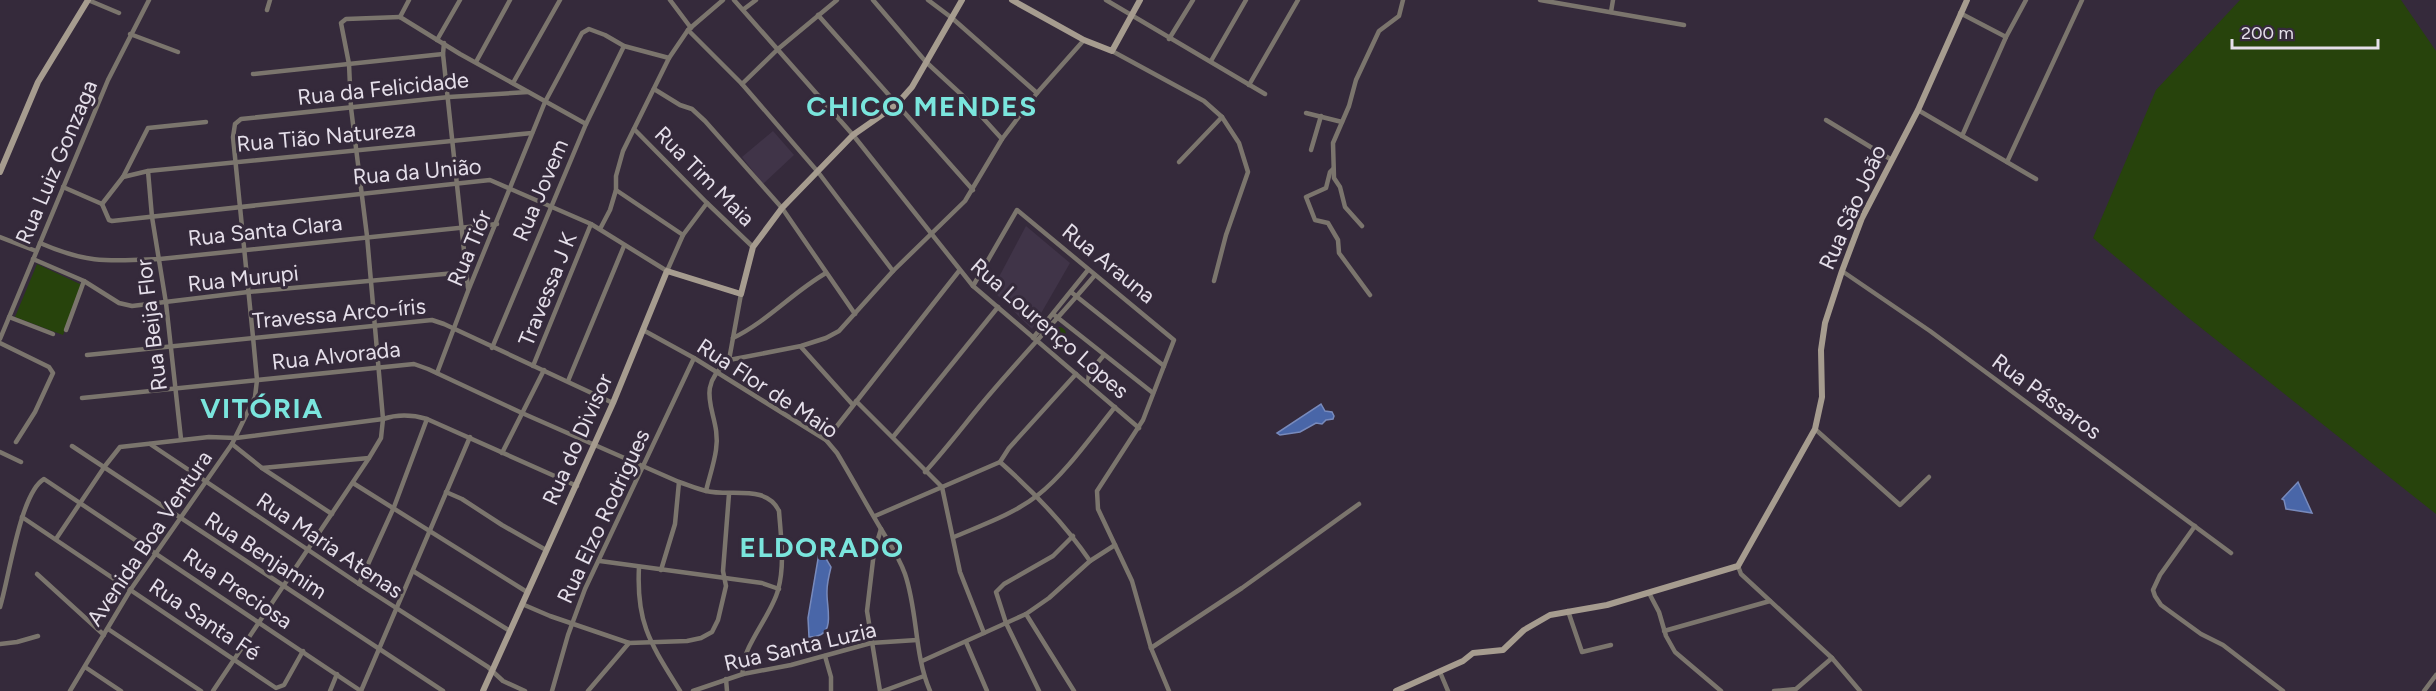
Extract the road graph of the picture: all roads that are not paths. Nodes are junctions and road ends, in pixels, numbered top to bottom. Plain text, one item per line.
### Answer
1 (88, 0) edge
2 (149, 0) edge
3 (270, 0) edge
4 (409, 0) edge
5 (460, 0) edge
6 (510, 0) edge
7 (560, 0) edge
8 (670, 0) edge
9 (723, 0) edge
10 (734, 0) edge
11 (756, 0) edge
12 (837, 0) edge
13 (873, 0) edge
14 (928, 0) edge
15 (962, 0) edge
16 (1012, 0) edge
17 (1106, 0) edge
18 (1140, 0) edge
19 (1193, 0) edge
20 (1246, 0) edge
21 (1298, 0) edge
22 (1403, 0) edge
23 (1540, 0) edge
24 (1613, 0) edge
25 (1967, 0) edge
26 (2026, 0) edge
27 (2082, 0) edge
28 (1568, 2) edge
29 (744, 9) junction
30 (267, 10) dead end
31 (1611, 12) junction
32 (119, 13) dead end
33 (1960, 13) junction
34 (818, 15) junction
35 (400, 17) junction
36 (952, 18) junction
37 (1129, 18) junction
38 (1683, 25) dead end
39 (690, 29) junction
40 (130, 34) junction
41 (2006, 37) junction
42 (1169, 39) junction
43 (437, 40) junction
44 (1084, 40) junction
45 (444, 43) junction
46 (624, 46) junction
47 (778, 49) junction
48 (1112, 51) junction
49 (178, 52) dead end
50 (443, 54) junction
51 (669, 58) junction
52 (1211, 61) junction
53 (476, 62) junction
54 (926, 62) junction
55 (349, 64) junction
56 (253, 74) dead end
57 (513, 82) junction
58 (742, 84) junction
59 (1249, 85) junction
60 (654, 88) junction
61 (528, 92) junction
62 (1036, 93) junction
63 (1265, 94) dead end
64 (449, 97) junction
65 (545, 102) junction
66 (896, 105) junction
67 (351, 108) junction
68 (1918, 110) junction
69 (1306, 112) dead end
70 (1321, 116) junction
71 (1222, 117) junction
72 (241, 119) joint
73 (1826, 120) dead end
74 (206, 122) dead end
75 (1342, 122) junction
76 (586, 124) junction
77 (634, 129) junction
78 (532, 133) junction
79 (853, 135) junction
80 (1962, 135) junction
81 (1002, 139) junction
82 (452, 140) junction
83 (1311, 150) dead end
84 (356, 151) junction
85 (1892, 160) junction
86 (234, 162) junction
87 (1179, 162) dead end
88 (2007, 162) junction
89 (1333, 169) junction
90 (148, 171) junction
91 (0, 172) edge
92 (818, 172) junction
93 (123, 177) junction
94 (2036, 179) dead end
95 (456, 183) junction
96 (63, 187) junction
97 (510, 189) junction
98 (616, 190) junction
99 (973, 190) junction
100 (360, 194) junction
101 (707, 203) junction
102 (102, 204) junction
103 (239, 208) junction
104 (550, 208) junction
105 (782, 208) junction
106 (152, 217) junction
107 (497, 224) junction
108 (591, 224) junction
109 (1362, 226) dead end
110 (461, 227) junction
111 (600, 229) junction
112 (932, 234) junction
113 (683, 235) junction
114 (366, 236) junction
115 (0, 237) edge
116 (40, 243) junction
117 (624, 246) junction
118 (753, 247) junction
119 (244, 248) junction
120 (36, 251) junction
121 (33, 259) junction
122 (160, 259) junction
123 (1088, 270) junction
124 (667, 271) junction
125 (893, 271) junction
126 (959, 271) junction
127 (1842, 271) junction
128 (466, 272) junction
129 (826, 273) junction
130 (1095, 275) junction
131 (84, 280) junction
132 (1214, 281) dead end
133 (369, 282) junction
134 (973, 286) junction
135 (468, 291) junction
136 (248, 292) junction
137 (1071, 292) junction
138 (741, 294) junction
139 (1370, 295) dead end
140 (1077, 296) junction
141 (166, 303) junction
142 (998, 307) junction
143 (855, 314) junction
144 (1053, 314) junction
145 (9, 317) junction
146 (1059, 318) junction
147 (374, 325) junction
148 (454, 329) junction
149 (66, 330) dead end
150 (643, 330) junction
151 (53, 334) dead end
152 (253, 337) junction
153 (733, 338) junction
154 (1035, 340) junction
155 (0, 341) edge
156 (801, 346) junction
157 (171, 347) junction
158 (492, 348) junction
159 (1104, 354) junction
160 (87, 355) dead end
161 (694, 358) junction
162 (729, 360) junction
163 (533, 366) junction
164 (1164, 366) junction
165 (378, 367) junction
166 (544, 370) junction
167 (716, 371) junction
168 (437, 373) junction
169 (1076, 374) junction
170 (257, 380) junction
171 (568, 381) junction
172 (1088, 383) junction
173 (175, 389) junction
174 (1153, 393) junction
175 (82, 398) dead end
176 (613, 403) junction
177 (855, 403) junction
178 (1115, 407) junction
179 (522, 413) junction
180 (383, 419) junction
181 (428, 419) junction
182 (1139, 428) junction
183 (1815, 429) junction
184 (893, 436) junction
185 (470, 437) junction
186 (236, 438) junction
187 (181, 439) junction
188 (826, 440) junction
189 (16, 442) dead end
190 (150, 444) junction
191 (232, 444) junction
192 (594, 445) junction
193 (72, 446) dead end
194 (0, 452) edge
195 (502, 453) junction
196 (369, 458) junction
197 (21, 462) dead end
198 (1000, 462) junction
199 (105, 466) junction
200 (644, 467) junction
201 (262, 468) junction
202 (926, 472) junction
203 (1929, 477) dead end
204 (205, 481) junction
205 (680, 482) junction
206 (353, 483) junction
207 (576, 486) junction
208 (942, 487) junction
209 (706, 491) junction
210 (446, 492) junction
211 (729, 494) junction
212 (1038, 495) junction
213 (81, 504) junction
214 (1359, 504) dead end
215 (394, 507) junction
216 (332, 514) junction
217 (874, 516) junction
218 (22, 517) junction
219 (180, 519) junction
220 (2195, 526) junction
221 (430, 530) junction
222 (881, 530) junction
223 (1073, 536) junction
224 (954, 537) junction
225 (56, 539) junction
226 (1115, 545) junction
227 (307, 550) junction
228 (546, 550) junction
229 (156, 552) junction
230 (2230, 553) dead end
231 (600, 561) junction
232 (1090, 561) junction
233 (1738, 566) junction
234 (639, 567) junction
235 (661, 570) junction
236 (413, 571) junction
237 (37, 574) dead end
238 (724, 577) junction
239 (359, 584) junction
240 (284, 586) junction
241 (131, 589) junction
242 (779, 589) junction
243 (527, 592) junction
244 (1649, 593) junction
245 (1770, 601) junction
246 (522, 604) junction
247 (0, 607) edge
248 (397, 609) junction
249 (1568, 611) junction
250 (1026, 614) junction
251 (260, 623) junction
252 (572, 623) junction
253 (1006, 623) junction
254 (108, 629) junction
255 (510, 630) junction
256 (1664, 631) junction
257 (984, 633) junction
258 (104, 635) junction
259 (39, 636) dead end
260 (917, 640) junction
261 (650, 642) junction
262 (966, 642) junction
263 (629, 643) junction
264 (871, 643) junction
265 (0, 644) edge
266 (1611, 645) dead end
267 (1152, 648) junction
268 (379, 650) junction
269 (303, 651) junction
270 (825, 656) junction
271 (1832, 658) junction
272 (234, 659) junction
273 (922, 661) junction
274 (85, 667) junction
275 (492, 671) junction
276 (1440, 672) junction
277 (337, 674) junction
278 (742, 675) junction
279 (2436, 675) edge
280 (924, 676) junction
281 (726, 680) junction
282 (1797, 690) edge
283 (70, 691) edge
284 (121, 691) edge
285 (201, 691) edge
286 (213, 691) edge
287 (330, 691) edge
288 (361, 691) edge
289 (443, 691) edge
290 (483, 691) edge
291 (525, 691) edge
292 (552, 691) edge
293 (588, 691) edge
294 (680, 691) edge
295 (693, 691) edge
296 (727, 691) edge
297 (831, 691) edge
298 (881, 691) edge
299 (930, 691) edge
300 (987, 691) edge
301 (1039, 691) edge
302 (1074, 691) edge
303 (1169, 691) edge
304 (1397, 691) edge
305 (1448, 691) edge
306 (1721, 691) edge
307 (1774, 691) edge
308 (1860, 691) edge
309 (2283, 691) edge
310 (2424, 691) edge

1 - 32 street
1 - 91 street
2 - 40 street, Rua Luiz Gonzaga
3 - 30 street
4 - 35 street
5 - 43 street
6 - 53 street
7 - 57 street
8 - 39 street
9 - 39 street
10 - 29 street, Rua Lourenço Lopes
11 - 29 street
12 - 34 street
13 - 54 street
14 - 36 street
15 - 36 street
16 - 44 street
17 - 37 street
18 - 37 street
19 - 42 street
20 - 52 street
21 - 59 street
22 - 75 street
23 - 28 street
24 - 31 street
25 - 33 street, Rua São João
26 - 41 street
27 - 88 street
28 - 31 street
29 - 47 street, Rua Lourenço Lopes
31 - 38 street
33 - 41 street
33 - 68 street, Rua São João
34 - 47 street
34 - 66 street
35 - 43 street
35 - 55 street
36 - 54 street
36 - 62 street
37 - 42 street
37 - 48 street
39 - 51 street
39 - 58 street
40 - 49 street
40 - 96 street, Rua Luiz Gonzaga
41 - 80 street
42 - 52 street
43 - 45 street
44 - 48 street
44 - 62 street
45 - 50 street
45 - 53 street
46 - 51 street
46 - 65 street, Rua Tiór
46 - 76 street, Rua Jovem
47 - 58 street
47 - 79 street, Rua Lourenço Lopes
48 - 71 street
50 - 55 street
50 - 64 street
51 - 60 street
52 - 59 street
53 - 57 street
54 - 66 street
54 - 81 street
55 - 56 street
55 - 67 street
57 - 61 street
58 - 92 street
59 - 63 street
60 - 77 street
60 - 105 street
61 - 64 street, Rua da Felicidade
61 - 65 street
62 - 81 street
64 - 67 street, Rua da Felicidade
64 - 82 street
65 - 76 street
65 - 78 street, Rua Tiór
66 - 79 street
66 - 99 street
67 - 72 street, Rua da Felicidade
67 - 84 street
68 - 80 street
68 - 85 street, Rua São João
69 - 70 street
70 - 75 street
70 - 83 street
71 - 87 street
71 - 132 street
72 - 86 street, Avenida Boa Ventura
73 - 85 street
74 - 93 street
75 - 89 street
76 - 104 street, Rua Jovem
77 - 98 street
77 - 101 street, Rua Tim Maia
78 - 82 street, Rua Tião Natureza
78 - 97 street, Rua Tiór
79 - 92 street
79 - 112 street, Rua Lourenço Lopes
80 - 88 street
81 - 99 street
82 - 84 street, Rua Tião Natureza
82 - 95 street
84 - 86 street, Rua Tião Natureza
84 - 100 street
85 - 127 street, Rua São João
86 - 90 street, Rua Tião Natureza
86 - 103 street, Avenida Boa Ventura
88 - 94 street
89 - 109 street
89 - 139 street
90 - 93 street, Rua Tião Natureza
90 - 106 street, Rua Beija Flor
92 - 105 street
92 - 125 street
93 - 102 street
95 - 97 street, Rua da União
95 - 100 street, Rua da União
95 - 110 street
96 - 102 street
96 - 116 street, Rua Luiz Gonzaga
97 - 104 street, Rua da União
97 - 107 street, Rua Tiór
98 - 111 street
98 - 113 street
99 - 112 street
100 - 103 street, Rua da União
100 - 114 street
101 - 113 street, Rua do Divisor
101 - 118 street, Rua Tim Maia
102 - 106 street, Rua da União
103 - 106 street, Rua da União
103 - 119 street, Avenida Boa Ventura
104 - 108 street, Rua da União
104 - 158 street, Rua Jovem
105 - 118 street
105 - 129 street
106 - 122 street, Rua Beija Flor
107 - 110 street, Rua Santa Clara
107 - 135 street, Rua Tiór
108 - 111 street, Rua da União
108 - 163 street, Travessa J K
110 - 114 street, Rua Santa Clara
110 - 128 street
111 - 117 street, Rua da União
112 - 125 street
112 - 126 street, Rua Lourenço Lopes
113 - 124 street, Rua do Divisor
114 - 119 street, Rua Santa Clara
114 - 133 street
115 - 120 street
116 - 120 street, Rua Luiz Gonzaga
116 - 122 street, Rua Santa Clara
117 - 124 street, Rua da União
117 - 171 street
118 - 138 street
119 - 122 street, Rua Santa Clara
119 - 136 street, Avenida Boa Ventura
120 - 121 street, Rua Luiz Gonzaga
121 - 131 street, Rua Murupi
121 - 145 street, Rua Luiz Gonzaga
122 - 141 street, Rua Beija Flor
123 - 130 street, Rua Arauna
123 - 134 street, Rua Arauna
123 - 137 street
124 - 138 street, Rua da União
124 - 150 street, Rua do Divisor
125 - 143 street
126 - 134 street, Rua Lourenço Lopes
126 - 177 street
127 - 183 street, Rua São João
127 - 220 street, Rua Pássaros
128 - 133 street, Rua Murupi
128 - 135 street
129 - 143 street
129 - 153 street
130 - 140 street
130 - 164 street, Rua Arauna
131 - 141 street, Rua Murupi
131 - 149 street
133 - 136 street, Rua Murupi
133 - 147 street
134 - 142 street, Rua Lourenço Lopes
135 - 148 street, Rua Tiór
136 - 141 street, Rua Murupi
136 - 152 street, Avenida Boa Ventura
137 - 140 street
137 - 144 street
138 - 153 street
140 - 146 street
140 - 164 street
141 - 157 street, Rua Beija Flor
142 - 154 street, Rua Lourenço Lopes
142 - 184 street
143 - 156 street
144 - 146 street
144 - 154 street
145 - 151 street
145 - 155 street, Rua Luiz Gonzaga
146 - 154 street
146 - 159 street
147 - 148 street, Travessa Arco-íris
147 - 152 street, Travessa Arco-íris
147 - 165 street
148 - 158 street, Travessa Arco-íris
148 - 168 street, Rua Tiór
150 - 161 street, Rua Flor de Maio
150 - 176 street, Rua do Divisor
152 - 157 street, Travessa Arco-íris
152 - 170 street, Avenida Boa Ventura
153 - 162 street
154 - 169 street, Rua Lourenço Lopes
154 - 202 street
155 - 189 street
156 - 162 street
156 - 177 street
157 - 160 street, Travessa Arco-íris
157 - 173 street, Rua Beija Flor
158 - 163 street, Travessa Arco-íris
159 - 172 street
159 - 174 street
161 - 167 street, Rua Flor de Maio
161 - 200 street, Rua Elzo Rodrigues
162 - 167 street
163 - 166 street, Travessa Arco-íris
164 - 174 street
165 - 168 street, Rua Alvorada
165 - 170 street, Rua Alvorada
165 - 180 street
166 - 171 street, Travessa Arco-íris
166 - 179 street
167 - 188 street, Rua Flor de Maio
167 - 209 street
168 - 179 street, Rua Alvorada
169 - 172 street, Rua Lourenço Lopes
169 - 198 street
170 - 173 street, Rua Alvorada
170 - 186 street, Avenida Boa Ventura
171 - 176 street, Travessa Arco-íris
172 - 178 street, Rua Lourenço Lopes
173 - 175 street, Rua Alvorada
173 - 187 street, Rua Beija Flor
174 - 182 street
176 - 192 street, Rua do Divisor
177 - 184 street
177 - 188 street
178 - 182 street, Rua Lourenço Lopes
178 - 212 street
179 - 192 street, Rua Alvorada
179 - 195 street
180 - 181 street
180 - 186 street
180 - 196 street
181 - 185 street
181 - 215 street
182 - 226 street, Rua Lourenço Lopes
183 - 203 street
183 - 233 street, Rua São João
184 - 202 street
185 - 195 street
185 - 210 street
186 - 187 street
186 - 191 street, Avenida Boa Ventura
187 - 190 street
188 - 217 street, Rua Flor de Maio
190 - 199 street
190 - 204 street, Rua Maria Atenas
191 - 201 street
191 - 204 street, Avenida Boa Ventura
192 - 200 street, Rua Alvorada
192 - 207 street, Rua do Divisor
193 - 199 street, Rua Benjamim
194 - 197 street
195 - 207 street
196 - 201 street
196 - 206 street
198 - 208 street
198 - 212 street
199 - 213 street
199 - 219 street, Rua Benjamim
200 - 205 street, Rua Alvorada
200 - 231 street, Rua Elzo Rodrigues
201 - 216 street
202 - 208 street
204 - 219 street, Avenida Boa Ventura
204 - 227 street, Rua Maria Atenas
205 - 209 street, Rua Alvorada
205 - 235 street
206 - 215 street
206 - 216 street
207 - 228 street, Rua do Divisor
208 - 217 street
208 - 224 street
209 - 211 street, Rua Alvorada
210 - 221 street
210 - 228 street
211 - 238 street
211 - 242 street, Rua Alvorada
212 - 223 street
212 - 224 street
213 - 218 street, Rua Preciosa
213 - 225 street
213 - 229 street, Rua Preciosa
214 - 267 street
215 - 221 street
215 - 239 street
216 - 227 street
217 - 222 street, Rua Flor de Maio
218 - 225 street, Rua Santa Fé
218 - 247 street
219 - 229 street, Avenida Boa Ventura
219 - 240 street, Rua Benjamim
220 - 230 street, Rua Pássaros
220 - 309 street
221 - 236 street
221 - 243 street
222 - 260 street, Rua Flor de Maio
222 - 264 street
223 - 232 street
223 - 253 street
224 - 257 street
225 - 241 street, Rua Santa Fé
226 - 232 street
226 - 267 street, Rua Lourenço Lopes
227 - 239 street, Rua Maria Atenas
227 - 240 street
228 - 243 street, Rua do Divisor
229 - 241 street, Avenida Boa Ventura
229 - 251 street, Rua Preciosa
231 - 234 street
231 - 252 street, Rua Elzo Rodrigues
232 - 250 street
233 - 244 street
233 - 245 street
234 - 235 street
234 - 261 street
235 - 238 street
236 - 248 street
236 - 255 street
237 - 258 street
238 - 242 street
238 - 261 street
239 - 248 street, Rua Maria Atenas
240 - 251 street
240 - 268 street, Rua Benjamim
241 - 254 street, Avenida Boa Ventura
241 - 272 street, Rua Santa Fé
242 - 278 street, Rua Alvorada
243 - 246 street, Rua do Divisor
244 - 249 street
244 - 256 street
245 - 256 street
245 - 271 street
246 - 252 street
246 - 255 street, Rua do Divisor
248 - 268 street
248 - 275 street, Rua Maria Atenas
249 - 266 street
249 - 276 street
250 - 253 street
250 - 302 street
251 - 269 street, Rua Preciosa
251 - 272 street
252 - 263 street
252 - 292 street, Rua Elzo Rodrigues
253 - 257 street
253 - 301 street
254 - 258 street, Avenida Boa Ventura
254 - 285 street
255 - 275 street, Rua do Divisor
256 - 306 street
257 - 262 street
258 - 274 street, Avenida Boa Ventura
259 - 265 street
260 - 264 street, Rua Santa Luzia
260 - 273 street, Rua Flor de Maio
261 - 263 street
261 - 294 street
262 - 273 street
262 - 300 street
263 - 293 street
264 - 270 street, Rua Santa Luzia
264 - 298 street
267 - 303 street, Rua Lourenço Lopes
268 - 288 street
268 - 289 street, Rua Benjamim
269 - 272 street, Rua Santa Fé
269 - 277 street, Rua Preciosa
270 - 278 street, Rua Santa Luzia
270 - 297 street
271 - 282 street
271 - 308 street
272 - 286 street
273 - 280 street, Rua Flor de Maio
274 - 283 street, Avenida Boa Ventura
274 - 284 street
275 - 290 street, Rua do Divisor
275 - 291 street, Rua Maria Atenas
276 - 304 street
276 - 305 street
277 - 287 street
277 - 288 street, Rua Preciosa
278 - 281 street, Rua Santa Luzia
279 - 310 street
280 - 298 street
280 - 299 street, Rua Flor de Maio
281 - 295 street, Rua Santa Luzia
281 - 296 street
282 - 307 street

